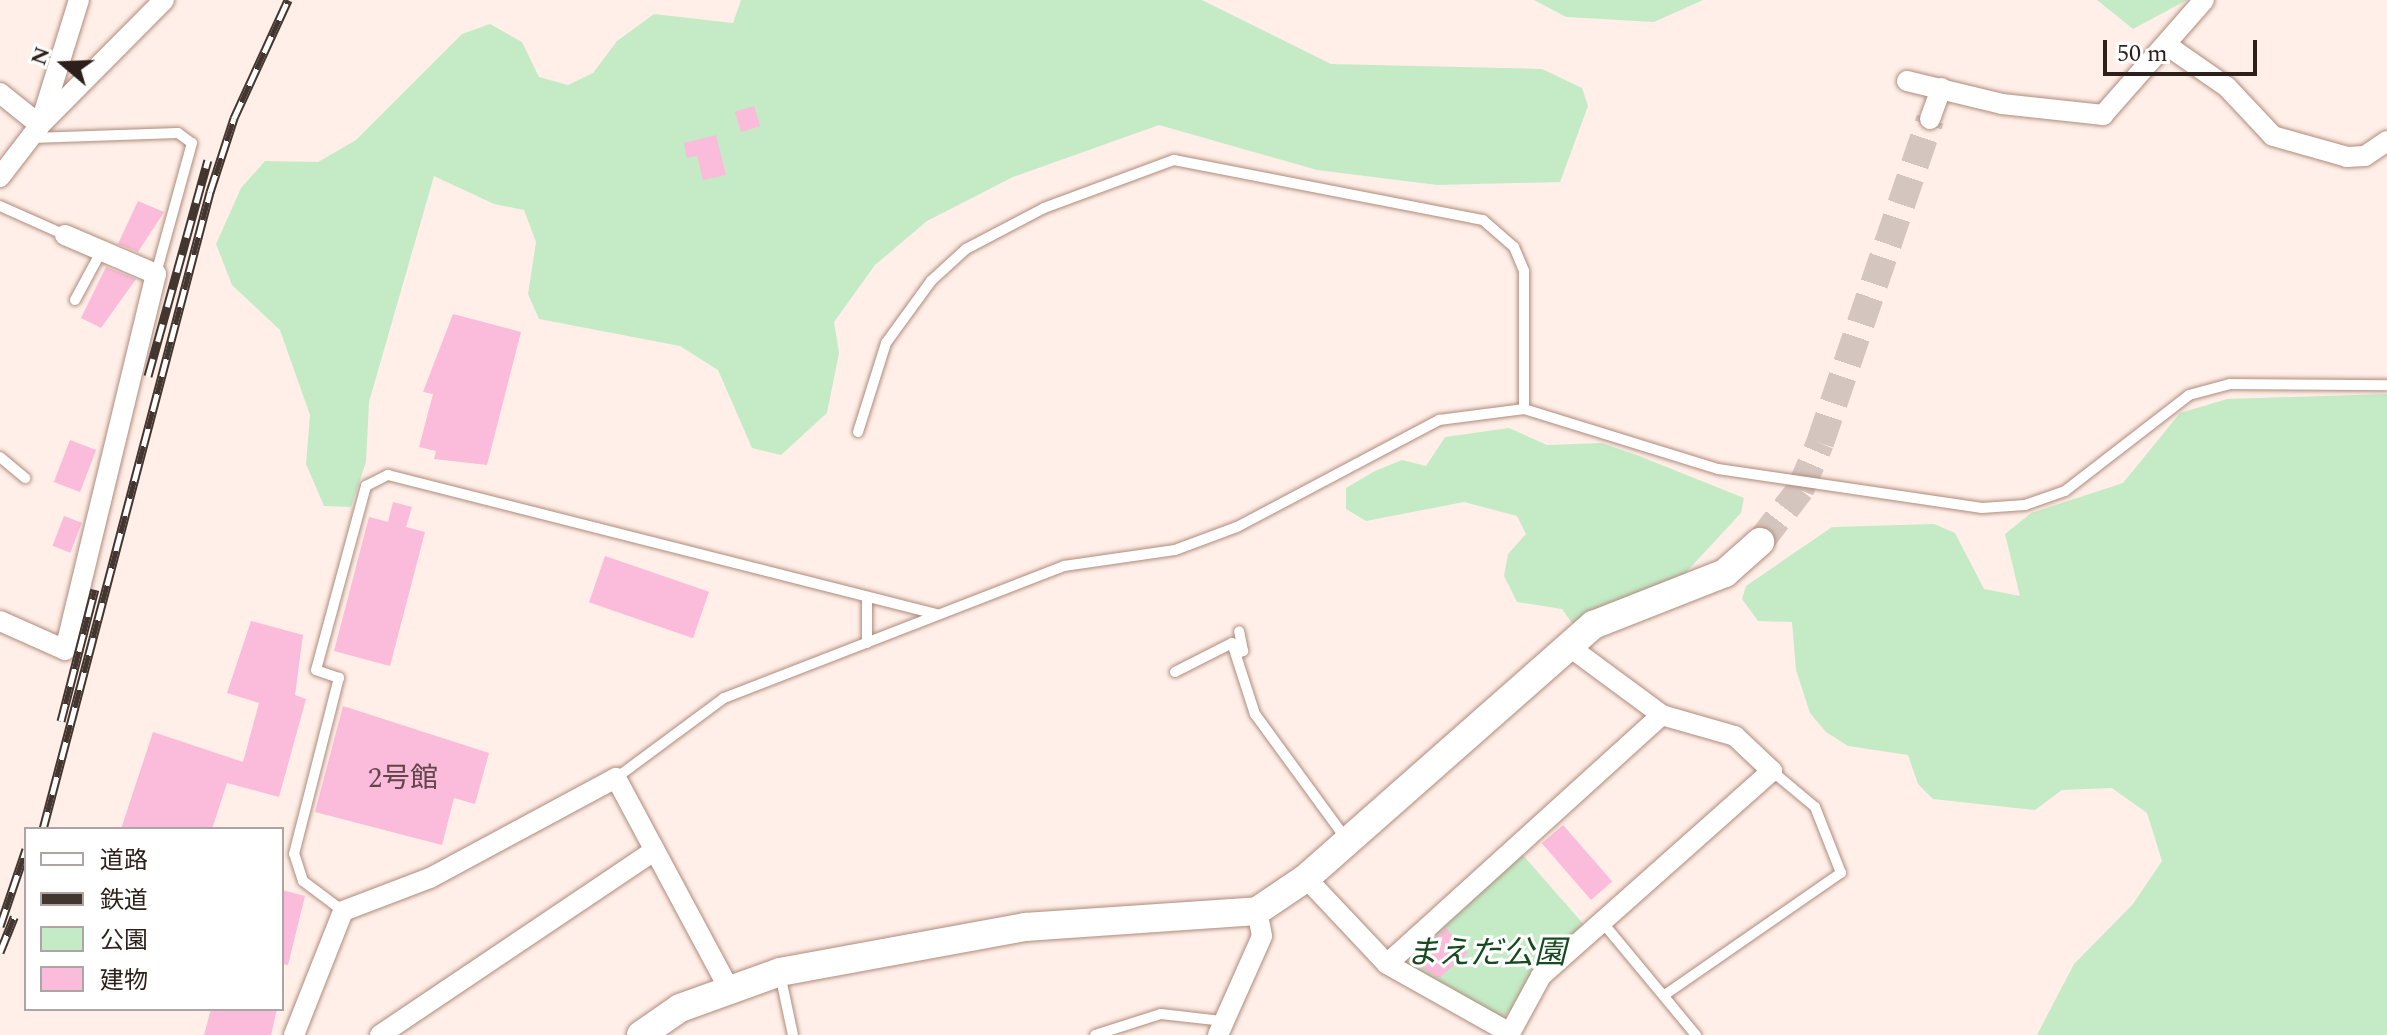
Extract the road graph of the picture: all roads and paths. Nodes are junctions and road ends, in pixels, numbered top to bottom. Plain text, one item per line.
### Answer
1 (79, 0) edge
2 (164, 0) edge
3 (2204, 0) edge
4 (2168, 46) junction
5 (1907, 81) dead end
6 (1941, 88) junction
7 (0, 93) edge
8 (1930, 119) tunnel mouth
9 (35, 131) junction
10 (2387, 141) edge
11 (0, 177) edge
12 (0, 206) edge
13 (65, 235) joint
14 (102, 250) junction
15 (156, 274) junction
16 (75, 300) dead end
17 (2387, 385) edge
18 (1524, 409) junction
19 (858, 432) dead end
20 (0, 457) edge
21 (25, 478) dead end
22 (1760, 542) tunnel mouth
23 (867, 598) junction
24 (938, 614) junction
25 (0, 621) edge
26 (1239, 631) dead end
27 (867, 643) junction
28 (1567, 645) junction
29 (1236, 654) junction
30 (1175, 672) dead end
31 (1662, 715) junction
32 (1772, 771) junction
33 (616, 778) junction
34 (1347, 841) junction
35 (655, 850) junction
36 (1306, 878) junction
37 (343, 911) junction
38 (1257, 911) junction
39 (1603, 923) junction
40 (1387, 964) junction
41 (780, 972) junction
42 (728, 987) junction
43 (1666, 994) junction
44 (1220, 1028) edge
45 (1511, 1034) edge
46 (294, 1035) edge
47 (380, 1035) edge
48 (641, 1035) edge
49 (793, 1035) edge
50 (1095, 1035) edge
51 (1696, 1035) edge

1 - 9 street
2 - 9 street
3 - 4 street
4 - 6 street
4 - 10 street
5 - 6 street
6 - 8 street
7 - 9 street
9 - 11 street
9 - 15 lane
12 - 13 lane
13 - 14 street
14 - 15 street
14 - 16 lane
15 - 25 street
17 - 18 lane
18 - 19 lane
18 - 24 lane
20 - 21 lane
22 - 28 street
23 - 24 lane
23 - 27 lane
23 - 37 lane
24 - 27 lane
26 - 29 lane
27 - 33 lane
28 - 31 street
28 - 34 street
29 - 30 lane
29 - 34 lane
31 - 32 street
31 - 40 street
32 - 39 street
32 - 43 lane
33 - 35 street
33 - 37 street
34 - 36 street
35 - 42 street
35 - 47 street
36 - 38 street
36 - 40 street
37 - 46 street
38 - 41 street
38 - 44 street
39 - 43 lane
39 - 45 street
40 - 45 street
41 - 42 street
41 - 49 lane
42 - 48 street
43 - 51 lane
44 - 50 lane

